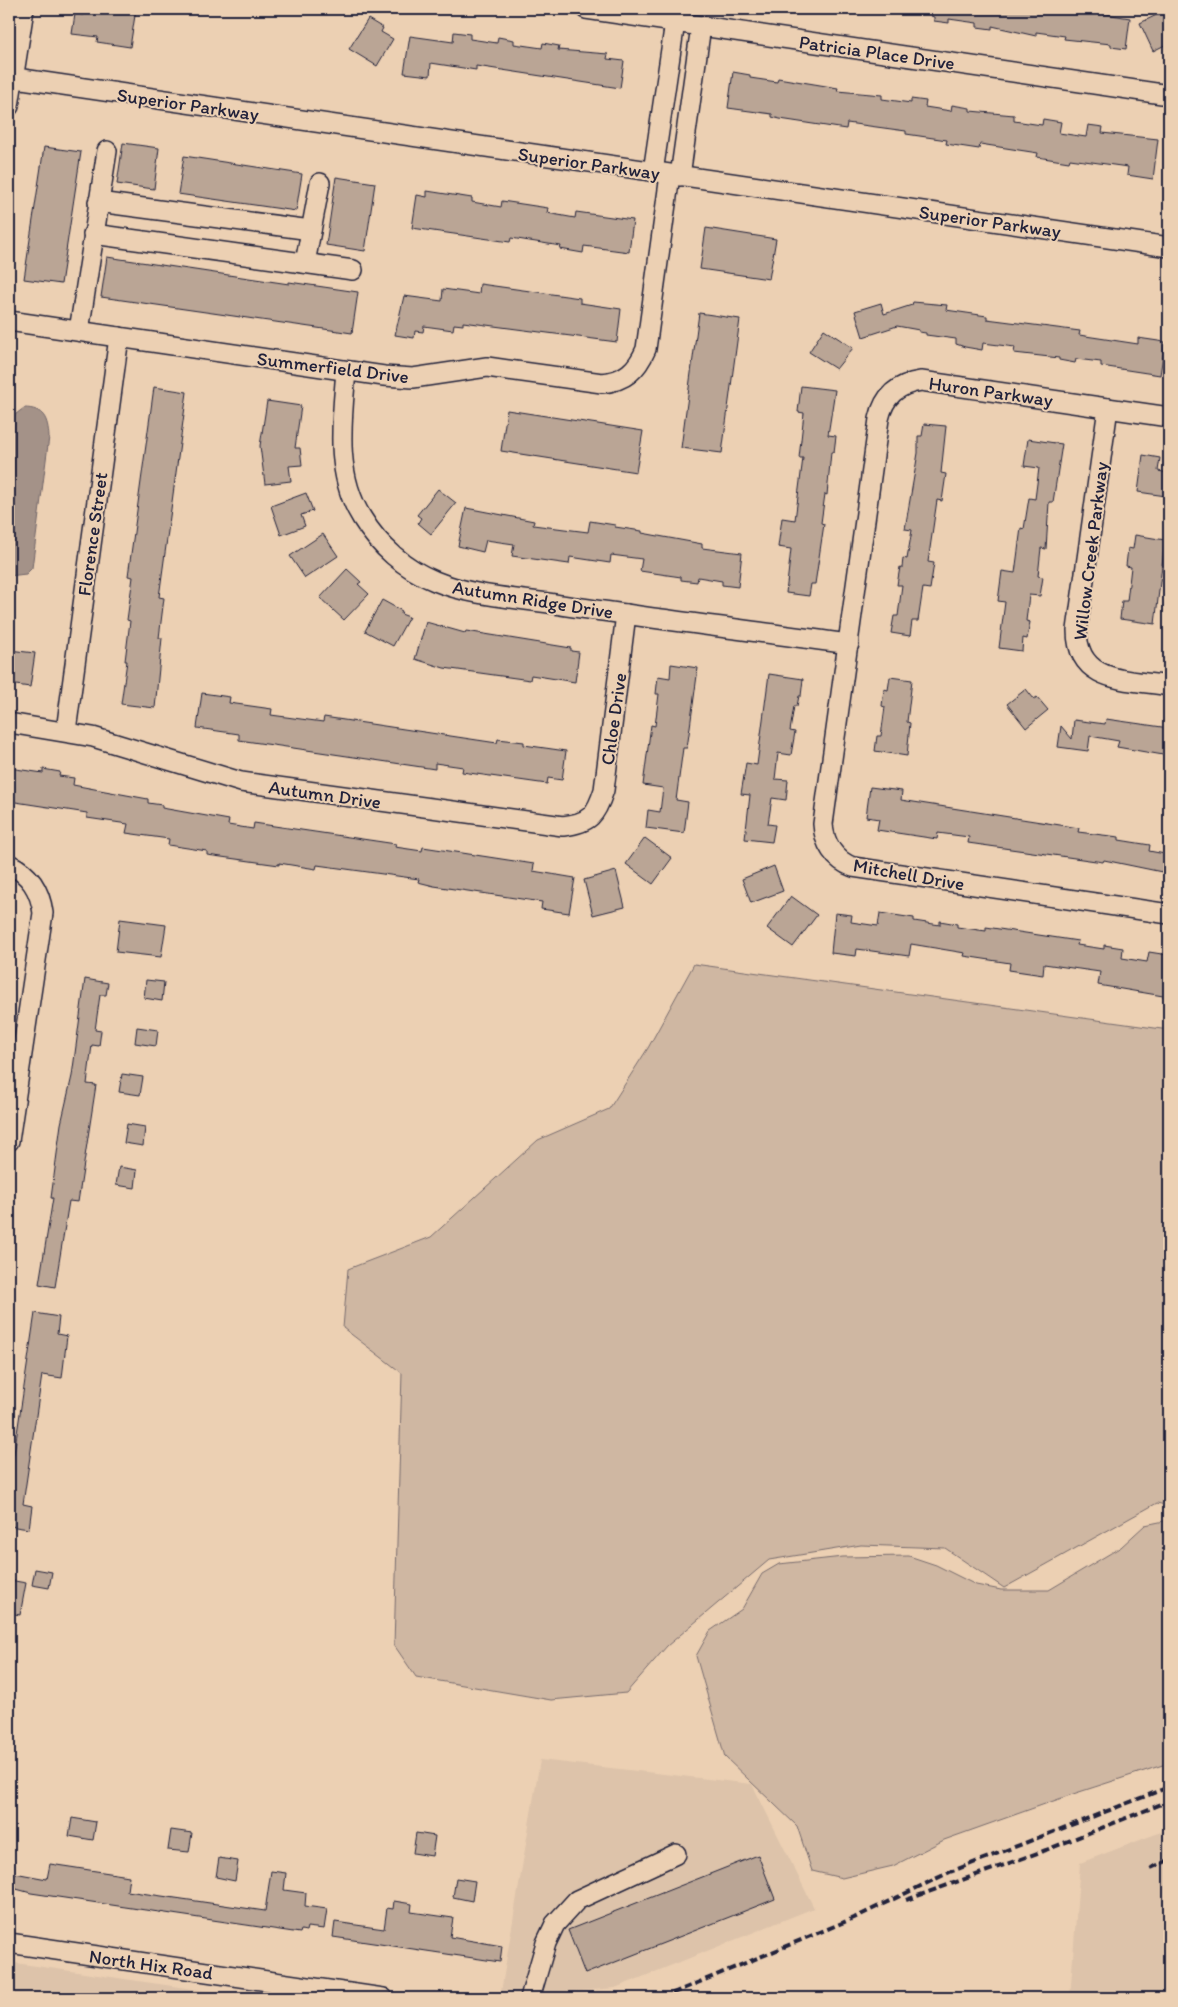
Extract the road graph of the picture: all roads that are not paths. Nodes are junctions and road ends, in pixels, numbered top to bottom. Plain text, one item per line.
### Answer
1 (24, 9) edge
2 (586, 9) edge
3 (676, 22) junction
4 (701, 26) junction
5 (11, 78) edge
6 (1169, 95) edge
7 (9, 106) edge
8 (108, 151) dead end
9 (668, 174) junction
10 (320, 183) dead end
11 (98, 202) junction
12 (311, 230) junction
13 (93, 234) junction
14 (1169, 247) edge
15 (305, 263) junction
16 (353, 270) dead end
17 (9, 321) edge
18 (79, 331) junction
19 (119, 337) junction
20 (346, 371) junction
21 (1108, 408) junction
22 (1169, 417) edge
23 (626, 614) junction
24 (848, 644) junction
25 (1169, 686) edge
26 (9, 723) edge
27 (66, 731) junction
28 (589, 819) joint
29 (9, 864) edge
30 (1169, 914) edge
31 (9, 1141) edge
32 (676, 1854) dead end
33 (9, 1943) edge
34 (383, 1998) edge
35 (530, 1998) edge

1 - 5 street
2 - 3 street, Patricia Place Drive
3 - 4 street, Patricia Place Drive
3 - 9 street
4 - 6 street, Patricia Place Drive
4 - 9 street
5 - 7 street
5 - 9 street, Superior Parkway
8 - 11 street
9 - 14 street, Superior Parkway
9 - 20 street, Summerfield Drive
10 - 12 street
11 - 12 street
11 - 13 street
12 - 15 street
13 - 15 street
13 - 18 street
15 - 16 street
17 - 18 street, Summerfield Drive
18 - 19 street, Summerfield Drive
19 - 20 street, Summerfield Drive
19 - 27 street, Florence Street
20 - 23 street, Autumn Ridge Drive
21 - 22 street, Huron Parkway
21 - 24 street, Huron Parkway
21 - 25 street, Willow Creek Parkway
23 - 24 street, Autumn Ridge Drive
23 - 28 street, Chloe Drive
24 - 30 street, Mitchell Drive
26 - 27 street, Autumn Drive
27 - 28 street, Autumn Drive
29 - 31 street
32 - 35 street
33 - 34 street, North Hix Road

